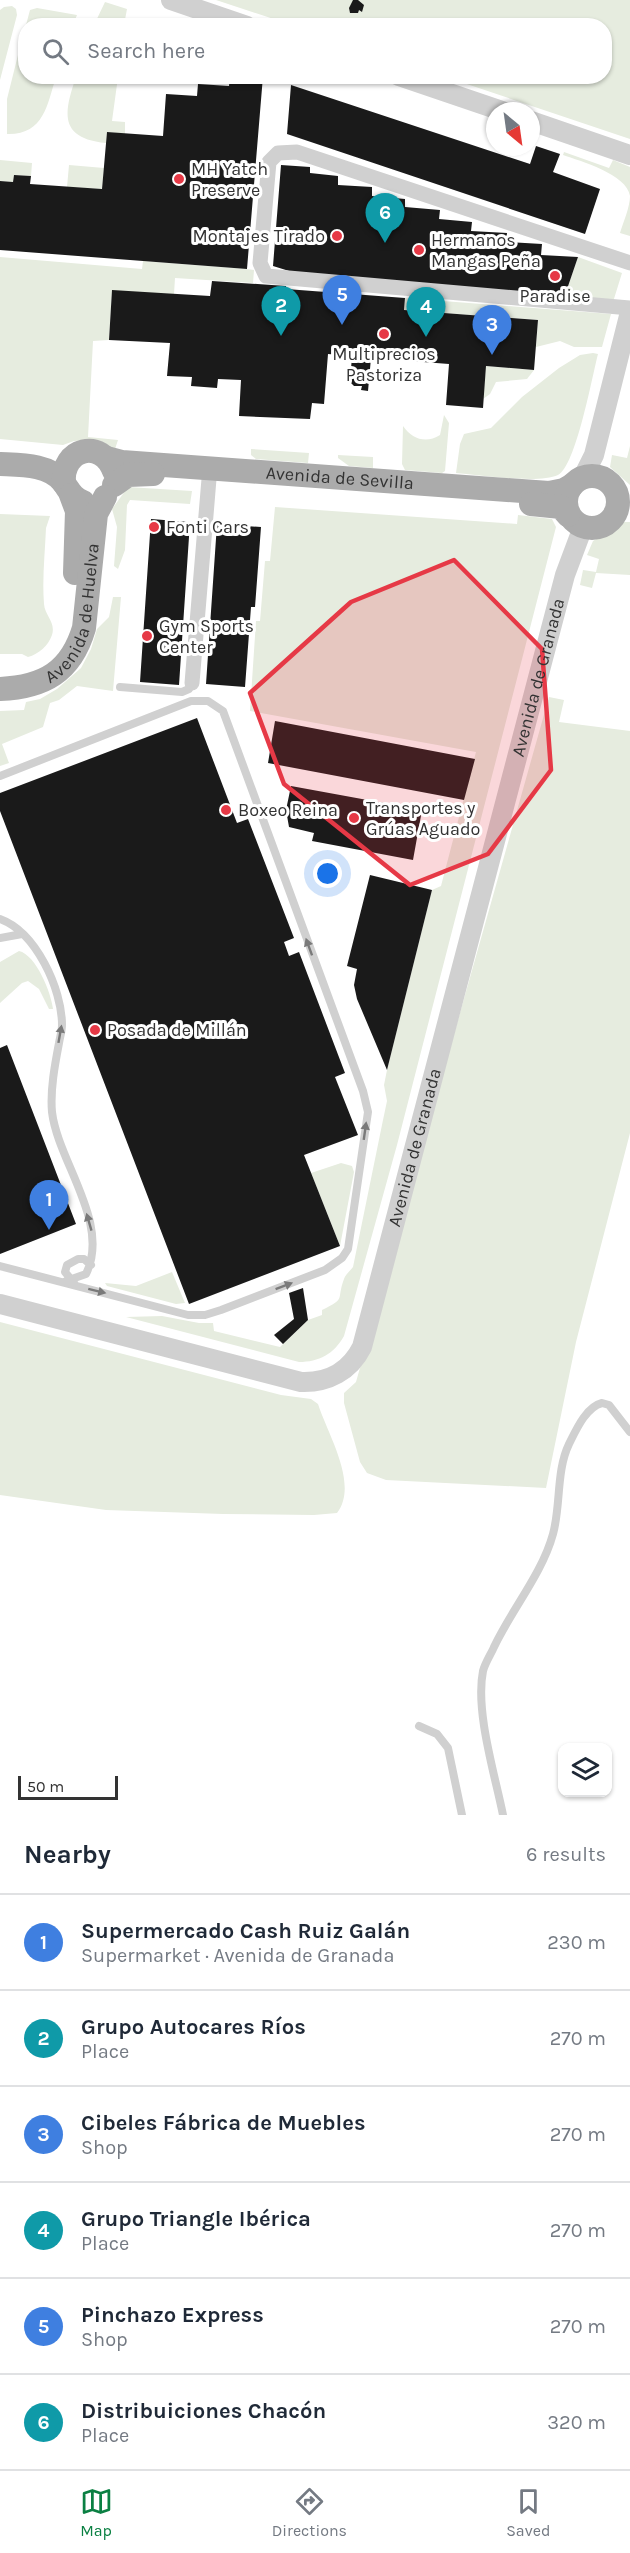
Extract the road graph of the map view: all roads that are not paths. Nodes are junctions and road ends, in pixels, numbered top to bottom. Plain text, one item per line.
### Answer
1 (171, 0) edge
2 (224, 18) edge
3 (423, 84) edge
4 (486, 106) edge
5 (540, 124) edge
6 (630, 155) edge
7 (630, 263) edge
8 (630, 310) edge
9 (0, 453) edge
10 (73, 456) junction
11 (107, 458) junction
12 (0, 464) edge
13 (586, 474) junction
14 (209, 479) junction
15 (68, 489) junction
16 (109, 491) junction
17 (622, 505) edge
18 (575, 521) junction
19 (0, 679) edge
20 (192, 683) joint
21 (120, 687) dead end
22 (0, 689) edge
23 (0, 776) edge
24 (0, 919) edge
25 (22, 934) junction
26 (0, 938) edge
27 (91, 1265) junction
28 (0, 1266) edge
29 (74, 1283) junction
30 (0, 1305) edge
31 (630, 1432) edge
32 (419, 1726) dead end
33 (462, 1815) edge
34 (503, 1815) edge

1 - 2 street
3 - 4 street
5 - 6 street
7 - 8 street
8 - 13 street
9 - 10 main road
10 - 11 main road
10 - 15 main road
11 - 13 main road, Avenida de Sevilla
11 - 16 main road
12 - 15 main road
13 - 17 main road
13 - 18 main road
14 - 16 main road, Avenida de Sevilla
14 - 18 main road, Avenida de Sevilla
14 - 20 street
15 - 16 main road
15 - 19 main road, Avenida de Huelva
16 - 22 main road, Avenida de Huelva
17 - 18 main road
18 - 30 street, Avenida de Granada
20 - 21 lane
29 -> 23 lane
24 - 25 lane
25 - 26 lane
27 -> 25 lane
27 - 29 lane
27 - 29 lane
28 - 29 lane
31 - 34 lane
32 - 33 lane

